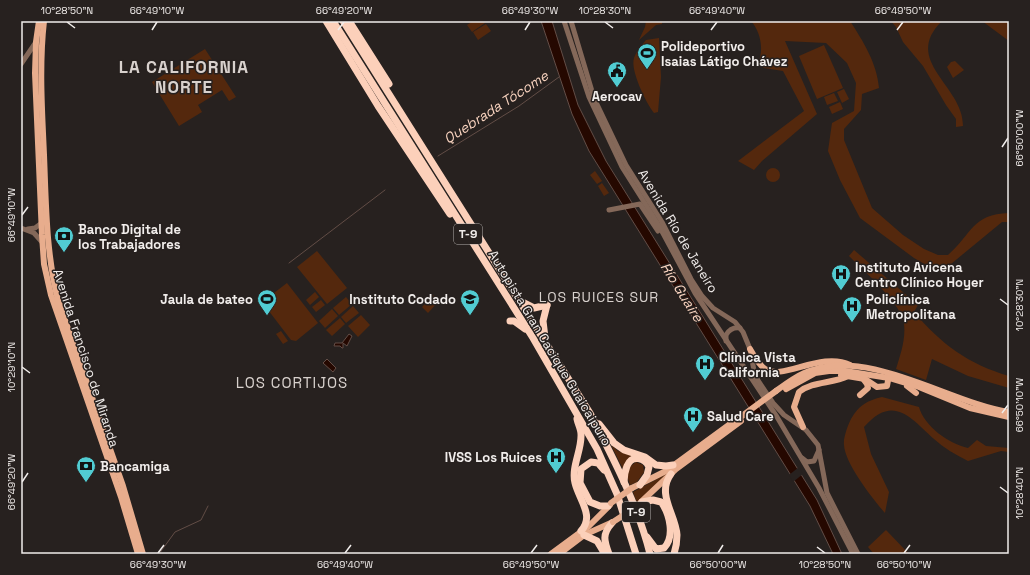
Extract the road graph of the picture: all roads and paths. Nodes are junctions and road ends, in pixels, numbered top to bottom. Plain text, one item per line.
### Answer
1 (39, 21) edge
2 (44, 21) edge
3 (322, 21) edge
4 (326, 21) edge
5 (333, 21) edge
6 (343, 21) edge
7 (349, 21) edge
8 (564, 21) edge
9 (571, 21) edge
10 (36, 42) junction
11 (21, 64) edge
12 (378, 106) junction
13 (432, 163) junction
14 (609, 210) dead end
15 (46, 215) junction
16 (41, 224) junction
17 (21, 228) edge
18 (28, 229) junction
19 (43, 243) junction
20 (479, 252) junction
21 (673, 254) junction
22 (519, 300) junction
23 (512, 305) junction
24 (740, 328) junction
25 (533, 338) junction
26 (727, 342) junction
27 (548, 346) junction
28 (750, 349) junction
29 (853, 367) junction
30 (848, 376) junction
31 (889, 376) junction
32 (861, 378) junction
33 (798, 382) junction
34 (900, 382) junction
35 (777, 393) junction
36 (916, 393) dead end
37 (860, 395) dead end
38 (938, 395) junction
39 (970, 408) junction
40 (575, 410) junction
41 (1009, 412) edge
42 (590, 413) junction
43 (980, 415) dead end
44 (1009, 418) edge
45 (803, 427) junction
46 (819, 448) junction
47 (801, 458) junction
48 (814, 461) junction
49 (676, 465) junction
50 (806, 466) junction
51 (671, 474) junction
52 (624, 482) junction
53 (640, 485) junction
54 (615, 490) junction
55 (640, 503) junction
56 (610, 505) junction
57 (612, 522) junction
58 (582, 533) junction
59 (645, 535) junction
60 (631, 539) junction
61 (138, 554) edge
62 (143, 554) edge
63 (552, 554) edge
64 (559, 554) edge
65 (604, 554) edge
66 (609, 554) edge
67 (633, 554) edge
68 (636, 554) edge
69 (650, 554) edge
70 (674, 554) edge
71 (853, 554) edge
72 (858, 554) edge

1 - 10 main road, Avenida Francisco de Miranda
2 - 15 main road, Avenida Francisco de Miranda
3 - 12 highway
4 - 12 highway
5 - 20 highway, Autopista Gran Cacique Guaicaipuro / T-9
6 - 13 highway, Autopista Gran Cacique Guaicaipuro / T-9
7 - 13 highway
8 - 21 street, Avenida Río de Janeiro
9 - 24 street, Avenida Río de Janeiro
10 - 11 street
10 - 16 main road, Avenida Francisco de Miranda
12 - 20 highway
13 - 22 highway, Autopista Gran Cacique Guaicaipuro / T-9
14 - 21 street
15 - 16 street
15 - 62 main road, Avenida Francisco de Miranda
16 - 18 street
16 - 19 main road, Avenida Francisco de Miranda
17 - 18 street
18 - 19 street
19 - 61 main road, Avenida Francisco de Miranda
20 - 23 highway, Autopista Gran Cacique Guaicaipuro / T-9
21 - 26 street, Avenida Río de Janeiro
22 - 27 highway, Autopista Gran Cacique Guaicaipuro / T-9
22 - 27 highway
23 - 25 highway, Autopista Gran Cacique Guaicaipuro / T-9
23 - 25 highway
24 - 26 street
24 - 28 street, Avenida Río de Janeiro
25 - 40 highway, Autopista Gran Cacique Guaicaipuro / T-9
26 - 47 street, Avenida Río de Janeiro
27 - 42 highway, Autopista Gran Cacique Guaicaipuro / T-9
28 - 29 main road
28 - 45 street, Avenida Río de Janeiro
29 - 31 main road
29 - 35 main road
30 - 32 main road
30 - 33 main road
30 - 45 main road
31 - 32 main road
31 - 33 main road
31 - 34 main road
31 - 38 main road
31 - 41 main road
32 - 37 main road
33 - 35 main road
34 - 36 main road
34 - 38 main road
35 - 49 main road, bridge
38 - 39 main road
39 - 43 main road
39 - 44 main road
40 - 54 highway, Autopista Gran Cacique Guaicaipuro / T-9
40 - 58 highway
42 - 49 highway
42 - 52 highway, Autopista Gran Cacique Guaicaipuro / T-9
45 - 46 street, Avenida Río de Janeiro
46 - 48 street
46 - 72 street, Avenida Río de Janeiro
47 - 48 street
47 - 50 street, Avenida Río de Janeiro
48 - 50 street
49 - 51 main road
49 - 53 main road
50 - 71 street, Avenida Río de Janeiro
51 - 55 main road
51 - 70 highway
52 - 53 highway
52 - 59 highway, Autopista Gran Cacique Guaicaipuro / T-9
53 - 56 main road, bridge
54 - 56 highway
54 - 60 highway, Autopista Gran Cacique Guaicaipuro / T-9
55 - 57 main road, bridge
55 - 59 highway
56 - 58 main road
57 - 58 main road
57 - 66 highway
58 - 63 main road
58 - 64 main road
58 - 65 highway
59 - 69 highway, Autopista Gran Cacique Guaicaipuro / T-9
60 - 67 highway
60 - 68 highway, Autopista Gran Cacique Guaicaipuro / T-9

